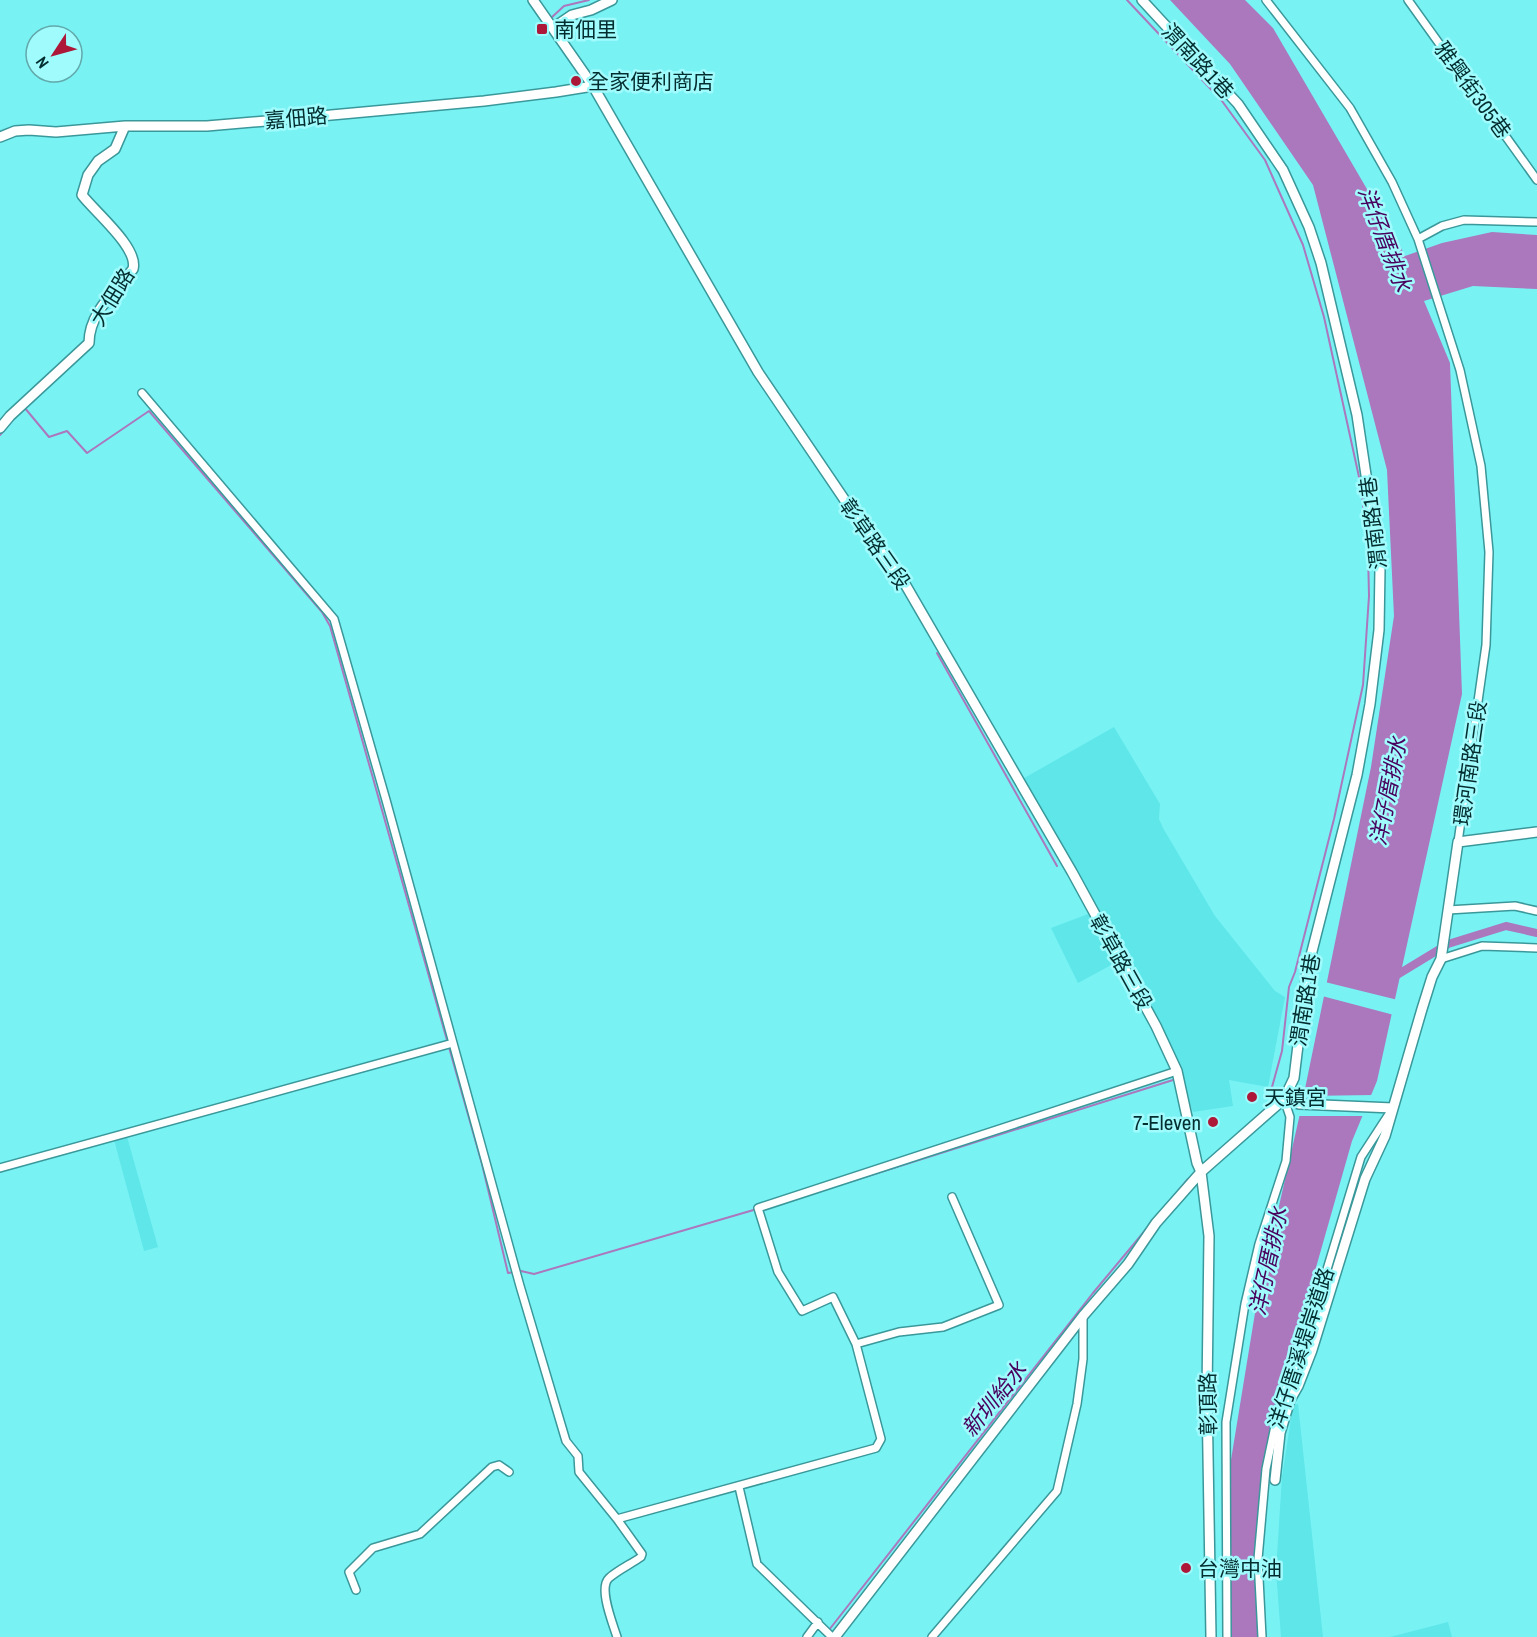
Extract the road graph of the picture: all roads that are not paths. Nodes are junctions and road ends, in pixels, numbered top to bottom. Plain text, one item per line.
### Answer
1 (533, 0) edge
2 (612, 0) edge
3 (1142, 0) edge
4 (1266, 0) edge
5 (1408, 0) edge
6 (553, 28) junction
7 (593, 86) junction
8 (125, 126) junction
9 (0, 137) edge
10 (1537, 180) edge
11 (1537, 222) edge
12 (1418, 240) junction
13 (142, 393) dead end
14 (0, 428) edge
15 (1537, 832) edge
16 (1458, 842) junction
17 (1448, 910) junction
18 (1537, 911) edge
19 (1537, 948) edge
20 (1441, 959) junction
21 (453, 1043) junction
22 (1177, 1071) junction
23 (1284, 1099) junction
24 (1393, 1108) junction
25 (0, 1168) edge
26 (1199, 1168) junction
27 (952, 1197) dead end
28 (1083, 1316) junction
29 (856, 1344) junction
30 (509, 1473) dead end
31 (1275, 1480) dead end
32 (739, 1487) junction
33 (617, 1519) junction
34 (356, 1590) dead end
35 (818, 1622) junction
36 (833, 1636) edge
37 (617, 1637) edge
38 (807, 1637) edge
39 (932, 1637) edge
40 (1211, 1637) edge
41 (1227, 1637) edge
42 (1262, 1637) edge

1 - 6 street, 彰草路三段
2 - 6 street
3 - 23 street, 渭南路1巷
4 - 12 street
5 - 10 street, 雅興街305巷
6 - 7 street, 彰草路三段
7 - 8 street, 嘉佃路
7 - 22 street, 彰草路三段
8 - 9 street, 嘉佃路
8 - 14 street, 大佃路
11 - 12 street
12 - 16 street, 環河南路三段
13 - 21 street
15 - 16 street
16 - 17 street, 環河南路三段
17 - 18 street
17 - 20 street, 環河南路三段
19 - 20 street
20 - 24 street, 環河南路三段
21 - 25 street
21 - 33 street
22 - 26 street, 彰頂路
22 - 29 street
23 - 24 street
23 - 26 street
23 - 41 street
24 - 31 street, 環河南路三段
24 - 42 street, 洋仔厝溪堤岸道路
26 - 28 street
26 - 40 street, 彰頂路
27 - 29 street
28 - 36 street
28 - 39 street
29 - 32 street
30 - 34 street
32 - 33 street
32 - 35 street
33 - 37 street
35 - 36 street
35 - 38 street

